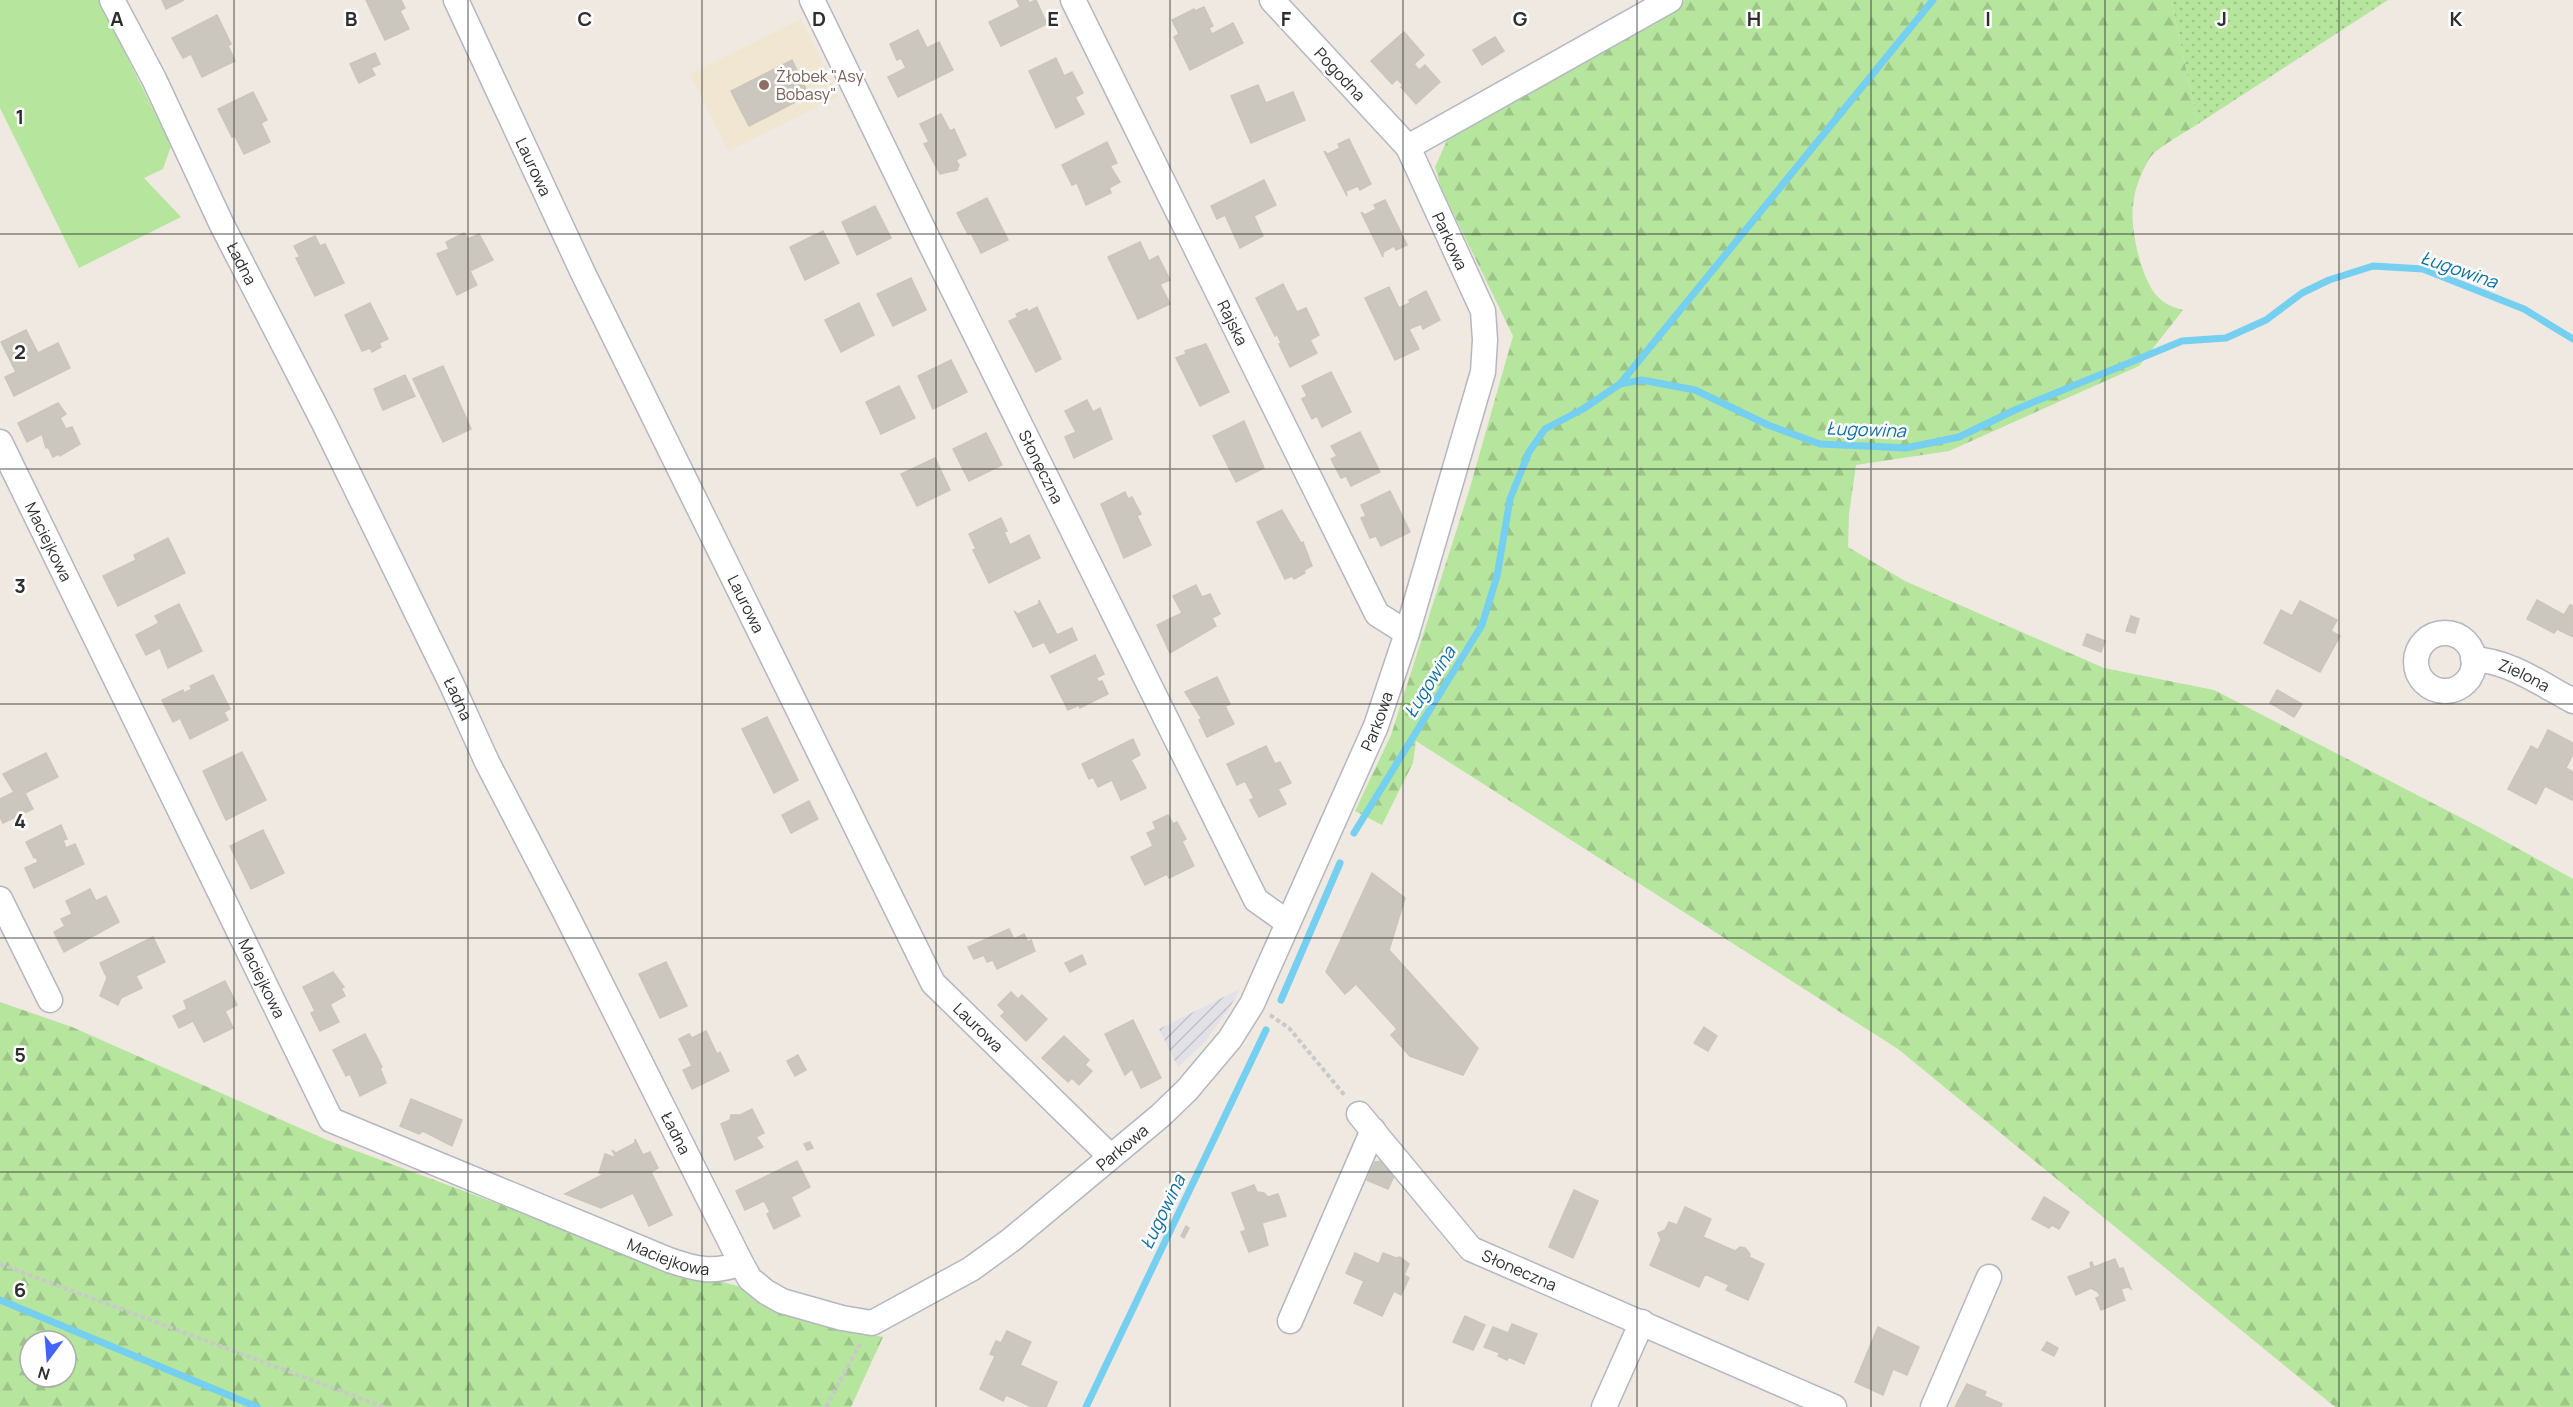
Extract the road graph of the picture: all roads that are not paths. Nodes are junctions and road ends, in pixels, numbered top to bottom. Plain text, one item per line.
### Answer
1 (112, 0) edge
2 (456, 0) edge
3 (812, 0) edge
4 (1073, 0) edge
5 (1272, 0) edge
6 (1670, 0) edge
7 (1408, 147) junction
8 (0, 442) edge
9 (1407, 633) junction
10 (2473, 658) dead end
11 (2573, 701) edge
12 (0, 899) edge
13 (1287, 922) junction
14 (50, 1000) dead end
15 (1110, 1156) junction
16 (741, 1263) junction
17 (1989, 1277) dead end
18 (1290, 1321) dead end
19 (1642, 1322) junction
20 (872, 1323) joint
21 (1604, 1407) edge
22 (1834, 1407) edge
23 (1933, 1407) edge

1 - 16 street, Ładna
2 - 15 street, Laurowa
3 - 13 street, Słoneczna
4 - 9 street, Rajska
5 - 7 street, Pogodna
6 - 7 street
7 - 9 street, Parkowa
8 - 16 street, Maciejkowa
9 - 13 street, Parkowa
10 - 11 street, Zielona
12 - 14 street
13 - 15 street, Parkowa
15 - 20 street, Parkowa
16 - 20 street, Ładna
17 - 23 street
18 - 19 street, Słoneczna
19 - 21 street
19 - 22 street, Słoneczna

